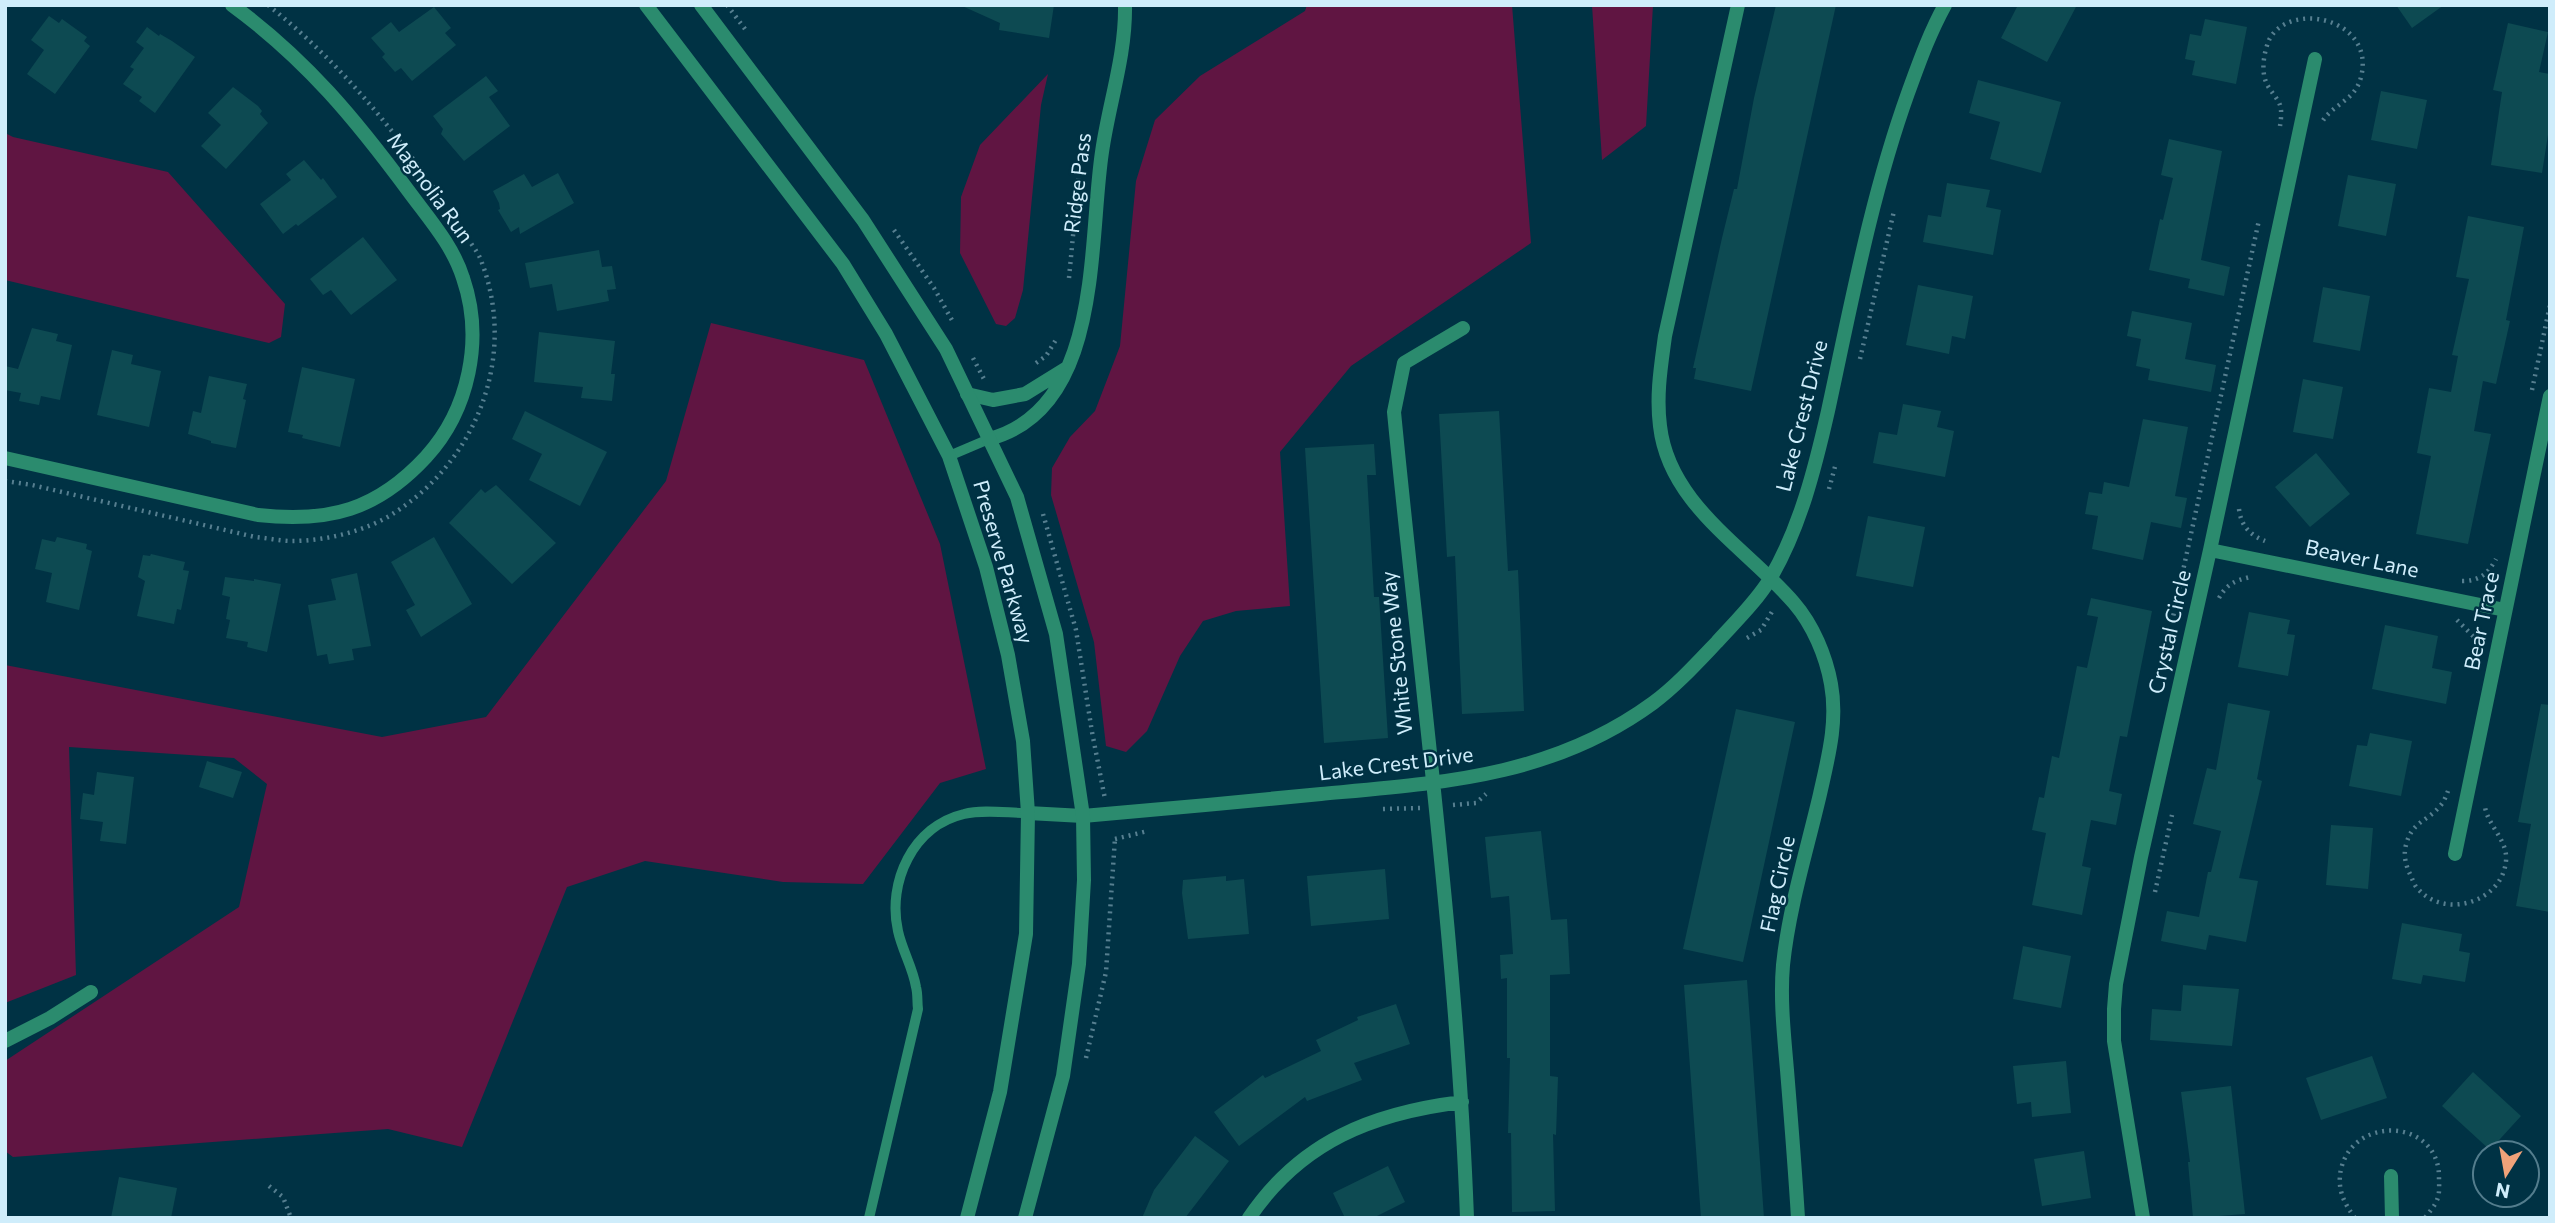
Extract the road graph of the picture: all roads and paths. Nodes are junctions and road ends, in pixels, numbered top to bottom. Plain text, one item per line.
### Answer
1 (232, 5) edge
2 (268, 5) edge
3 (646, 5) edge
4 (702, 5) edge
5 (1125, 5) edge
6 (1738, 5) edge
7 (1945, 5) edge
8 (2315, 59) dead end
9 (2319, 130) dead end
10 (2278, 136) dead end
11 (1081, 157) dead end
12 (1897, 198) dead end
13 (2260, 216) dead end
14 (1069, 290) dead end
15 (2550, 305) edge
16 (1061, 328) dead end
17 (1463, 328) dead end
18 (1860, 359) dead end
19 (1071, 366) junction
20 (1030, 367) dead end
21 (984, 377) dead end
22 (997, 380) dead end
23 (967, 394) junction
24 (2550, 396) edge
25 (2530, 400) dead end
26 (989, 439) junction
27 (1839, 453) dead end
28 (949, 456) junction
29 (5, 458) edge
30 (5, 481) edge
31 (1828, 492) dead end
32 (2242, 498) dead end
33 (2276, 543) dead end
34 (2210, 550) junction
35 (2499, 550) dead end
36 (2263, 579) dead end
37 (1770, 580) junction
38 (2460, 581) dead end
39 (1783, 593) junction
40 (2218, 601) dead end
41 (2505, 611) junction
42 (2456, 620) dead end
43 (2474, 637) dead end
44 (1740, 646) dead end
45 (2157, 690) dead end
46 (1432, 784) junction
47 (1495, 792) dead end
48 (1434, 807) junction
49 (1372, 810) dead end
50 (1028, 813) junction
51 (2172, 814) dead end
52 (1083, 816) junction
53 (1157, 830) dead end
54 (1115, 839) dead end
55 (2455, 855) dead end
56 (2155, 895) dead end
57 (91, 992) dead end
58 (5, 1041) edge
59 (1462, 1102) junction
60 (2391, 1176) dead end
61 (269, 1186) dead end
62 (291, 1218) edge
63 (869, 1218) edge
64 (967, 1218) edge
65 (1024, 1218) edge
66 (1248, 1218) edge
67 (1467, 1218) edge
68 (1798, 1218) edge
69 (2143, 1218) edge
70 (2392, 1218) edge

1 - 29 street, Magnolia Run
2 - 30 path
3 - 28 street, Preserve Parkway
4 - 23 street, Preserve Parkway
5 - 19 street, Ridge Pass
6 - 37 street, Flag Circle
7 - 37 street, Lake Crest Drive
8 - 34 street, Crystal Circle
9 - 10 path
11 - 14 path
12 - 18 path
13 - 45 path
15 - 25 path
16 - 20 path
17 - 46 street, White Stone Way
19 - 23 street
19 - 26 street, Ridge Pass
21 - 22 path
23 - 26 street, Preserve Parkway
24 - 41 street, Bear Trace
26 - 28 lane
26 - 52 street, Preserve Parkway
27 - 31 path
28 - 50 street, Preserve Parkway
32 - 33 path
34 - 41 street, Beaver Lane
34 - 69 street, Crystal Circle
35 - 38 path
36 - 40 path
37 - 39 street, Flag Circle
37 - 46 street, Lake Crest Drive
39 - 44 path
39 - 68 street, Flag Circle
41 - 55 street, Bear Trace
42 - 43 path
46 - 48 street, White Stone Way
46 - 52 street, Lake Crest Drive
47 - 48 path
48 - 49 path
48 - 59 street, White Stone Way
50 - 52 street, Lake Crest Drive
50 - 63 lane
50 - 64 street, Preserve Parkway
51 - 56 path
52 - 65 street, Preserve Parkway
53 - 54 path
57 - 58 street
59 - 66 street
59 - 67 street, White Stone Way
60 - 70 street
61 - 62 path

